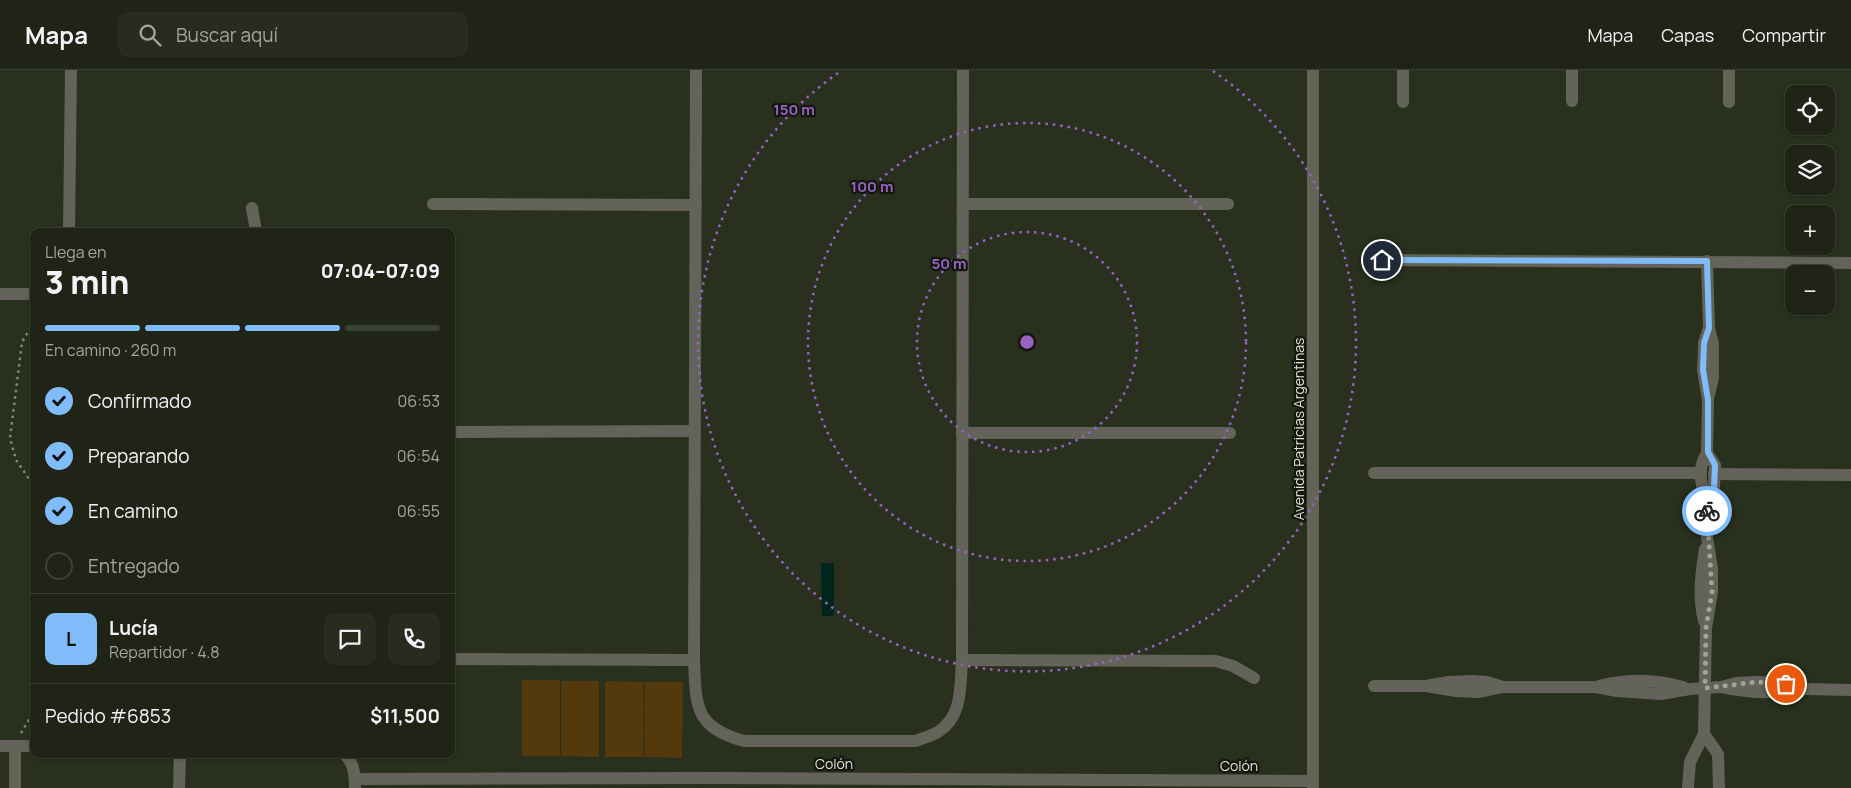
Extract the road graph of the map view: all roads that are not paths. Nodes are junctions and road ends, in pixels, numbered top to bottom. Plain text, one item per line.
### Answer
1 (71, 70) edge
2 (696, 70) edge
3 (963, 70) edge
4 (1313, 70) edge
5 (1404, 70) edge
6 (1572, 70) edge
7 (1729, 70) edge
8 (1403, 102) dead end
9 (1572, 102) dead end
10 (1729, 102) dead end
11 (433, 204) dead end
12 (696, 204) junction
13 (963, 204) junction
14 (1228, 204) dead end
15 (252, 208) dead end
16 (69, 228) edge
17 (255, 228) edge
18 (1382, 260) dead end
19 (1707, 261) junction
20 (1851, 263) edge
21 (0, 294) edge
22 (30, 294) edge
23 (455, 432) edge
24 (695, 432) junction
25 (962, 433) junction
26 (1230, 433) dead end
27 (1708, 452) junction
28 (1374, 473) dead end
29 (1701, 473) junction
30 (1714, 474) junction
31 (1851, 475) edge
32 (1707, 500) junction
33 (455, 659) edge
34 (694, 660) junction
35 (962, 660) junction
36 (1254, 678) dead end
37 (1374, 686) dead end
38 (1705, 688) junction
39 (1851, 690) edge
40 (1704, 734) junction
41 (0, 746) edge
42 (15, 746) junction
43 (30, 746) edge
44 (180, 758) edge
45 (347, 758) edge
46 (355, 783) edge
47 (718, 783) edge
48 (1012, 784) edge
49 (1313, 784) edge
50 (15, 788) edge
51 (179, 788) edge
52 (1688, 788) edge
53 (1719, 788) edge

1 - 16 street
2 - 12 street
3 - 13 street
4 - 49 street, Avenida Patricias Argentinas
5 - 8 street
6 - 9 street
7 - 10 street
11 - 12 street
12 - 24 street
13 - 14 street
13 - 25 street
15 - 17 street
18 - 19 street
19 - 20 street
19 - 27 street
21 - 22 street
23 - 24 street
24 - 34 street
25 - 26 street
25 - 35 street
27 - 29 street
27 - 30 street
28 - 29 street
29 - 32 street
30 - 31 street
30 - 32 street
32 - 38 street
33 - 34 street
34 - 35 street
35 - 36 street
37 - 38 street
38 - 39 street
38 - 40 street
40 - 52 street
40 - 53 street
41 - 42 street
42 - 43 street
42 - 50 street
44 - 51 street
45 - 46 street
46 - 47 street, Colón
47 - 48 street, Colón
48 - 49 street, Colón

